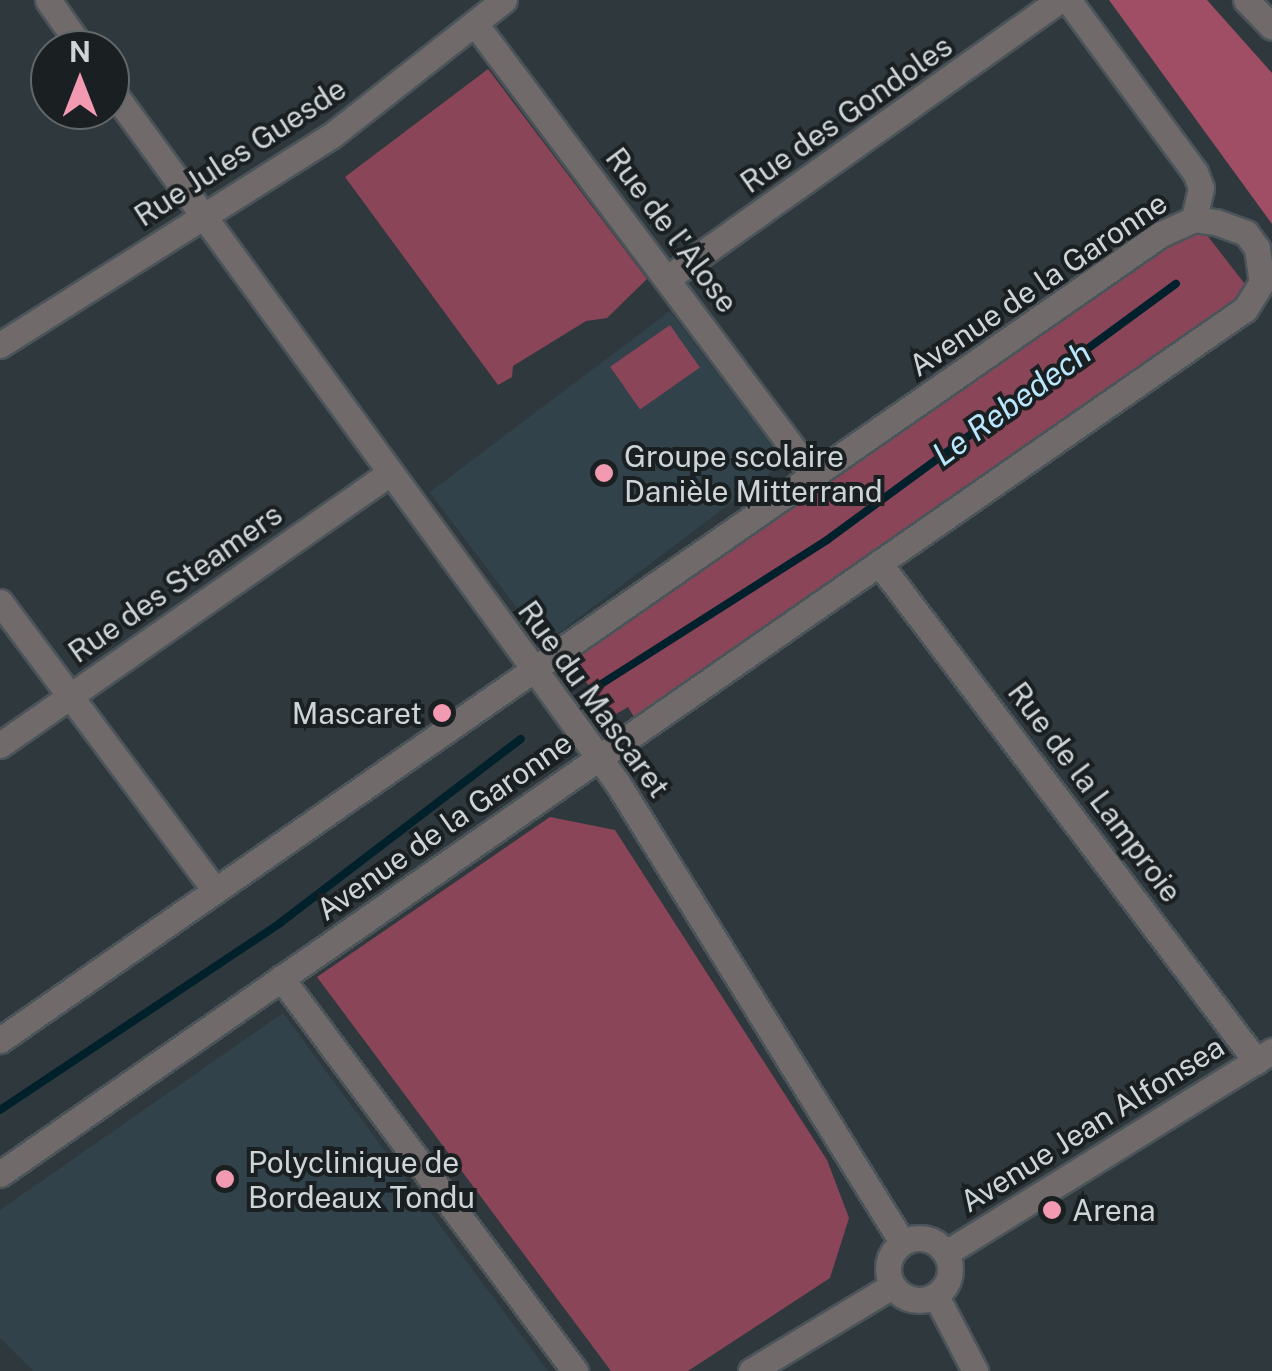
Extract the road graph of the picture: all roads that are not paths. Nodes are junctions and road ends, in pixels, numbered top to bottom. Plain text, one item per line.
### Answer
1 (48, 0) edge
2 (504, 0) edge
3 (1059, 0) edge
4 (1068, 0) edge
5 (1246, 0) edge
6 (476, 25) junction
7 (1272, 27) edge
8 (69, 30) edge
9 (130, 116) edge
10 (200, 216) junction
11 (1194, 219) junction
12 (668, 278) junction
13 (0, 345) edge
14 (388, 474) junction
15 (813, 476) junction
16 (879, 563) junction
17 (0, 602) edge
18 (533, 668) junction
19 (69, 697) junction
20 (0, 745) edge
21 (598, 759) junction
22 (216, 890) junction
23 (282, 978) junction
24 (0, 1040) edge
25 (1264, 1056) edge
26 (0, 1174) edge
27 (902, 1242) junction
28 (946, 1253) junction
29 (892, 1286) junction
30 (936, 1296) junction
31 (575, 1371) edge
32 (751, 1371) edge
33 (974, 1371) edge

1 - 8 street
2 - 6 street, Rue Jules Guesde
3 - 12 street, Rue des Gondoles
4 - 11 street
5 - 7 street
6 - 10 street, Rue Jules Guesde
6 - 12 street, Rue de l'Alose
9 - 10 street, Rue du Mascaret
10 - 13 street, Rue Jules Guesde
10 - 14 street, Rue du Mascaret
11 - 15 street, Avenue de la Garonne
11 - 16 street, Avenue de la Garonne
12 - 15 street, Rue de l'Alose
14 - 18 street, Rue du Mascaret
14 - 19 street, Rue des Steamers
15 - 18 street, Avenue de la Garonne
16 - 21 street, Avenue de la Garonne
16 - 25 street, Rue de la Lamproie
17 - 19 street
18 - 21 street, Rue du Mascaret
18 - 22 street, Avenue de la Garonne
19 - 20 street, Rue des Steamers
19 - 22 street
21 - 23 street, Avenue de la Garonne
21 - 27 street, Rue du Mascaret
22 - 24 street, Avenue de la Garonne
23 - 26 street, Avenue de la Garonne
23 - 31 street
25 - 28 street, Avenue Jean Alfonsea
27 - 28 street
27 - 29 street
28 - 30 street
29 - 30 street
29 - 32 street
30 - 33 street

